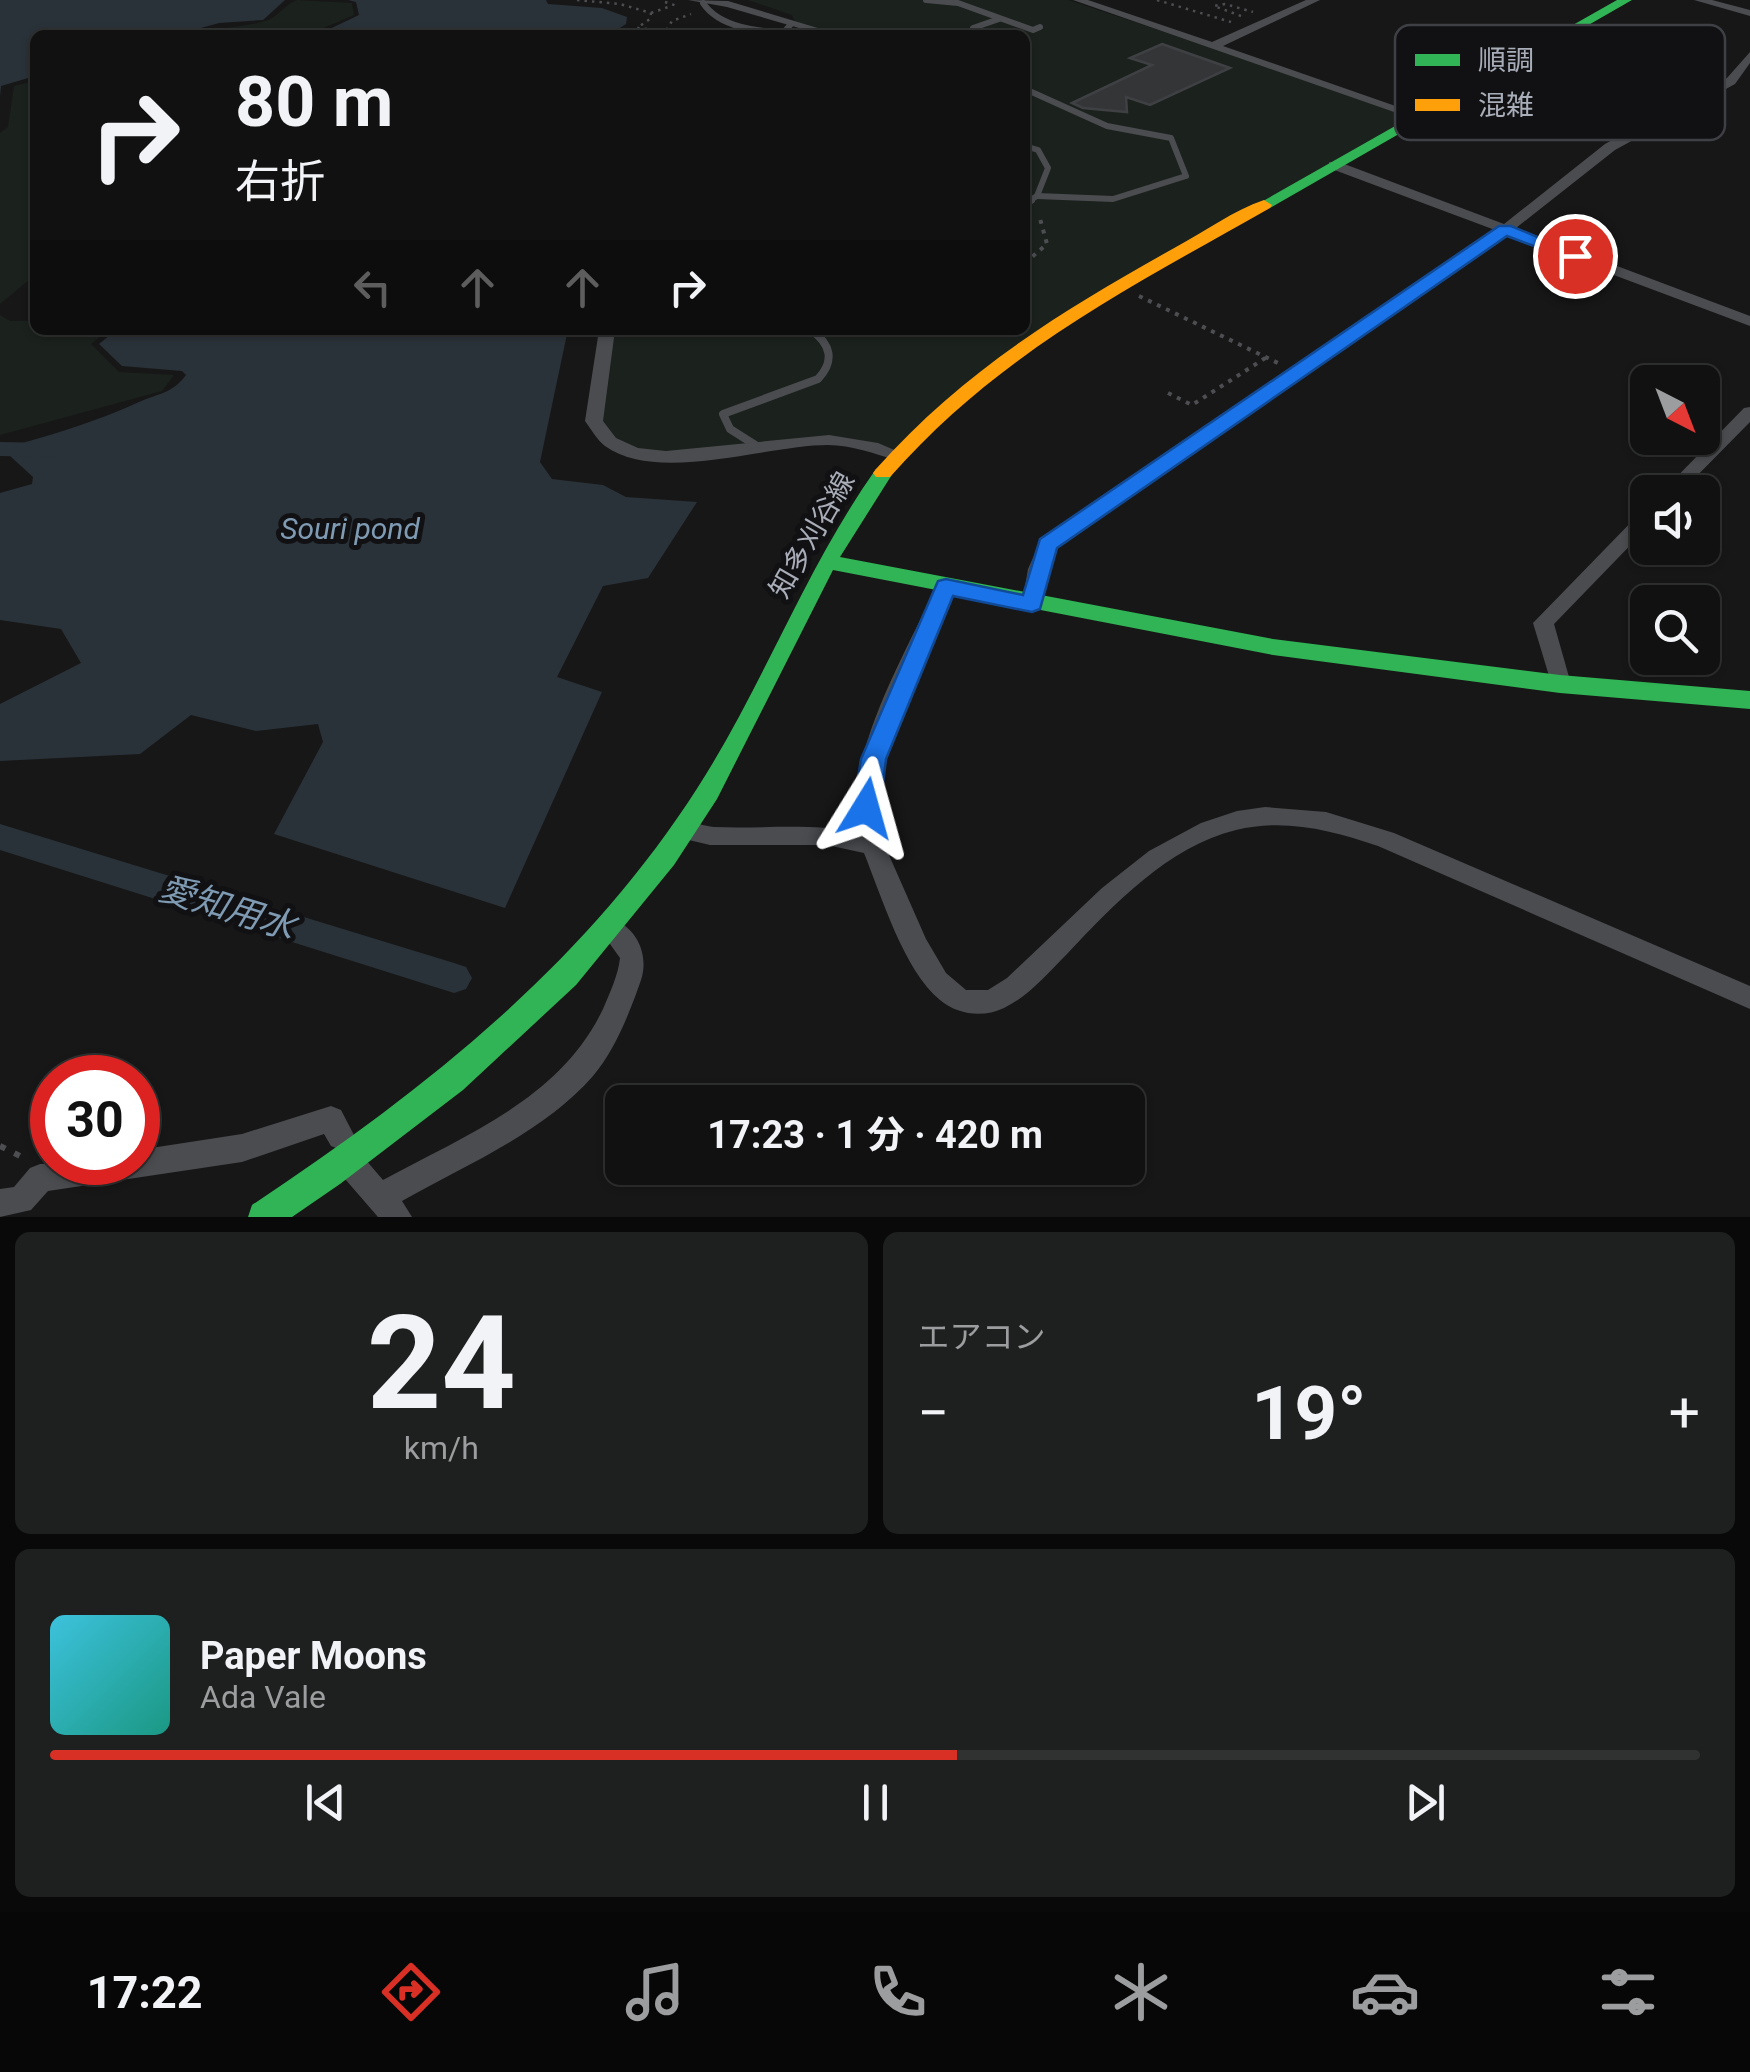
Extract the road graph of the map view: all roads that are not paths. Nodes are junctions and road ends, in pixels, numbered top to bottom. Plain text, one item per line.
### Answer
1 (926, 0) edge
2 (1078, 0) edge
3 (1316, 0) edge
4 (1626, 0) edge
5 (1700, 0) edge
6 (696, 5) edge
7 (1750, 13) edge
8 (1000, 18) junction
9 (1582, 25) edge
10 (1040, 28) dead end
11 (815, 30) edge
12 (971, 30) edge
13 (1213, 46) junction
14 (1750, 55) edge
15 (1725, 83) edge
16 (1030, 91) edge
17 (1395, 108) edge
18 (1395, 131) edge
19 (1624, 140) edge
20 (1030, 148) edge
21 (1334, 165) junction
22 (1041, 196) junction
23 (1030, 201) edge
24 (1505, 230) junction
25 (1750, 321) edge
26 (605, 335) edge
27 (819, 335) edge
28 (1750, 412) edge
29 (760, 448) junction
30 (898, 454) junction
31 (1688, 475) edge
32 (1630, 534) edge
33 (826, 562) junction
34 (946, 586) junction
35 (1032, 604) junction
36 (1560, 684) junction
37 (1750, 700) edge
38 (684, 830) junction
39 (874, 845) junction
40 (612, 930) junction
41 (1750, 998) edge
42 (345, 1149) junction
43 (14, 1207) edge
44 (388, 1207) edge
45 (264, 1217) edge

1 - 8 lane
2 - 13 street
3 - 13 street
4 - 9 street, 知多刈谷線
5 - 7 street
6 - 11 street
8 - 10 lane
8 - 12 lane
13 - 17 street
14 - 15 street
16 - 22 lane
18 - 21 street, 知多刈谷線
19 - 24 street
20 - 22 lane
21 - 24 street
21 - 30 street, 知多刈谷線
22 - 23 lane
24 - 25 street
24 - 35 street
26 - 29 street
27 - 29 lane
28 - 31 street
29 - 30 street
30 - 33 street, 知多刈谷線
32 - 36 street
33 - 34 street
33 - 38 street, 知多刈谷線
34 - 35 street
34 - 39 street
35 - 36 street
36 - 37 street
38 - 39 street
38 - 40 street, 知多刈谷線
39 - 41 street
40 - 42 street, 知多刈谷線
40 - 44 street
42 - 43 street
42 - 44 street
42 - 45 street, 知多刈谷線

